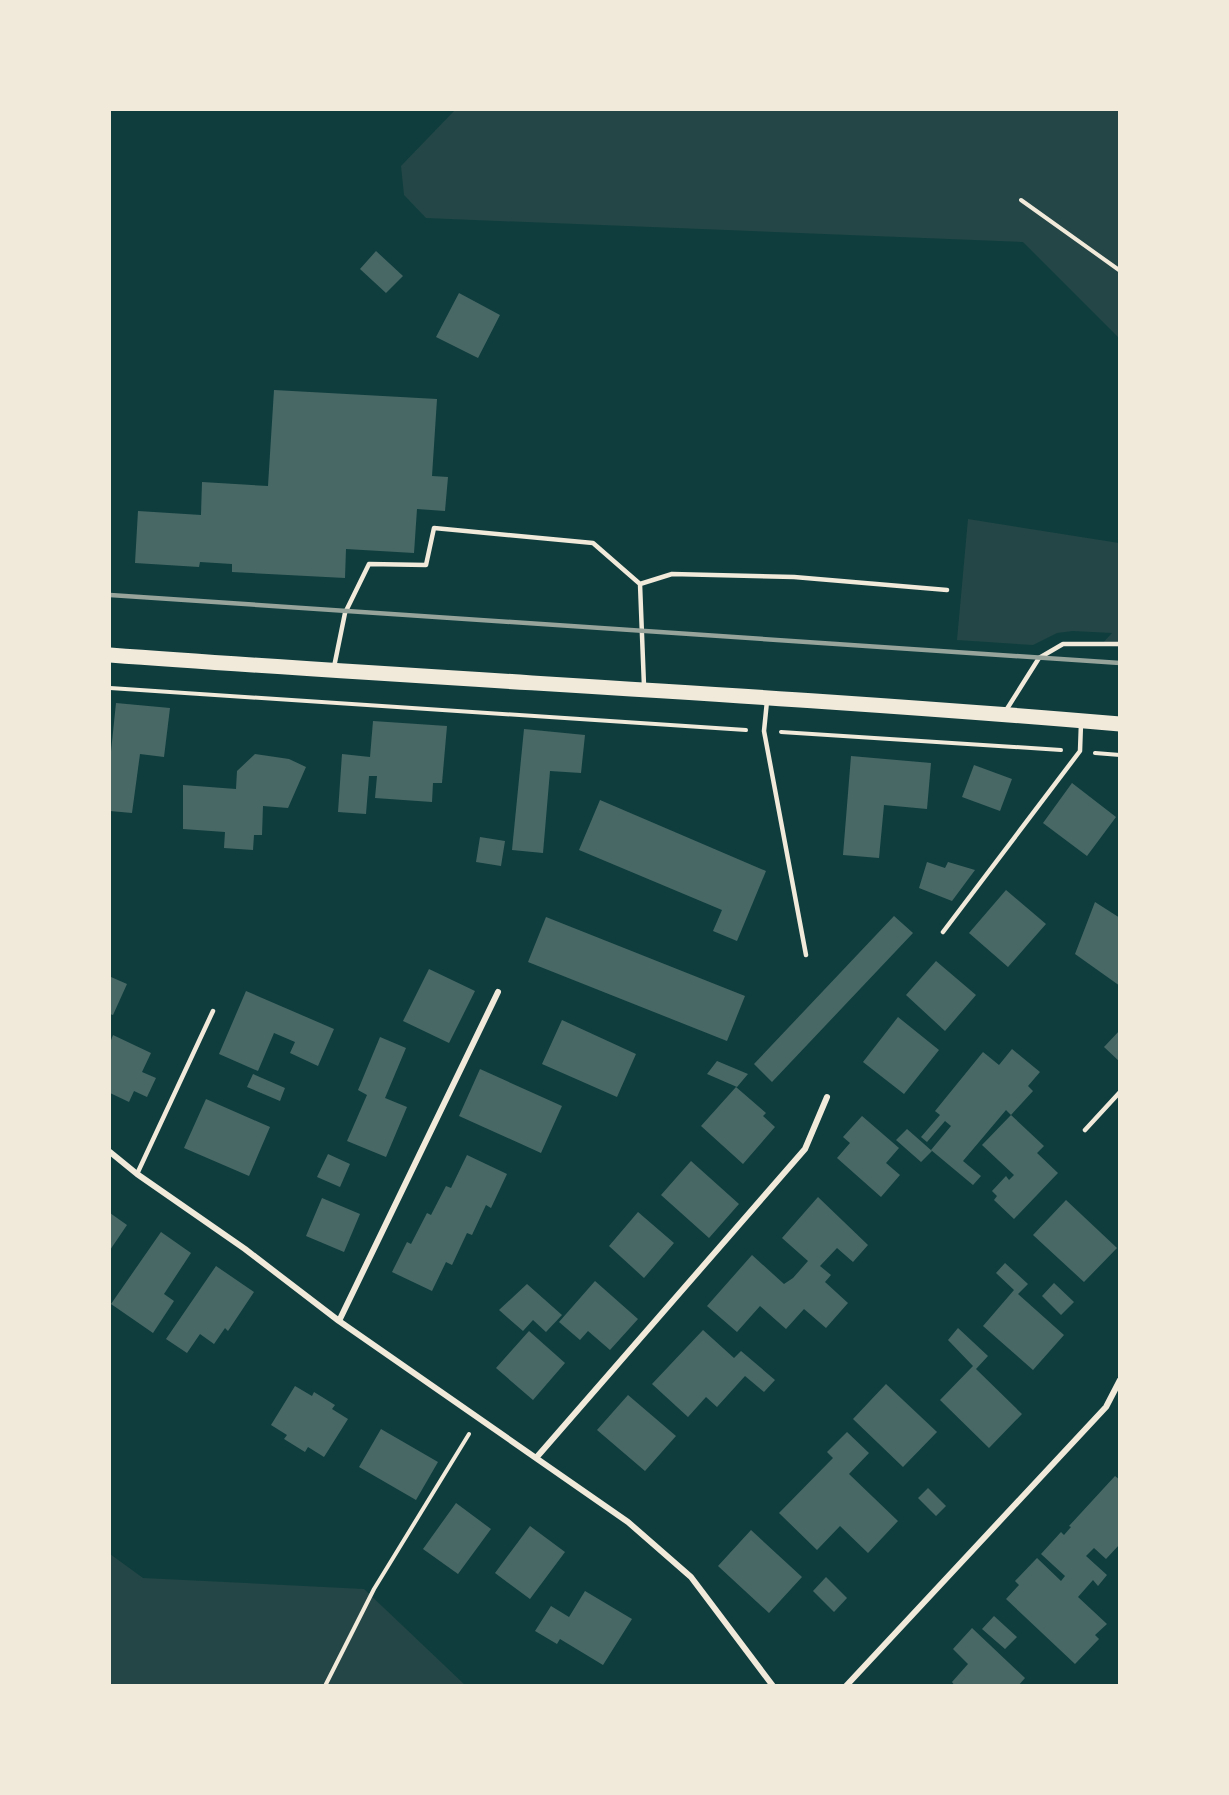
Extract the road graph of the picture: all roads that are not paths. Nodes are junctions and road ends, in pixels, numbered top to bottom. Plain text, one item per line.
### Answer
1 (640, 584) junction
2 (947, 590) dead end
3 (1119, 644) edge
4 (110, 656) edge
5 (333, 672) junction
6 (645, 689) junction
7 (767, 698) junction
8 (1002, 717) junction
9 (1081, 721) junction
10 (1119, 724) edge
11 (943, 932) dead end
12 (806, 955) dead end
13 (498, 992) dead end
14 (213, 1011) dead end
15 (1119, 1092) edge
16 (827, 1097) dead end
17 (1085, 1130) dead end
18 (110, 1152) edge
19 (137, 1174) junction
20 (339, 1321) junction
21 (1119, 1380) edge
22 (536, 1458) junction
23 (773, 1686) edge
24 (846, 1686) edge

1 - 2 lane
1 - 5 lane
1 - 6 lane
3 - 8 lane
4 - 5 main road
5 - 6 main road
6 - 7 main road
7 - 8 main road
7 - 12 lane
8 - 9 main road
9 - 10 main road
9 - 11 lane
13 - 20 street
14 - 19 lane
15 - 17 lane
16 - 22 street
18 - 19 street
19 - 20 street
20 - 22 street
21 - 24 street
22 - 23 street

